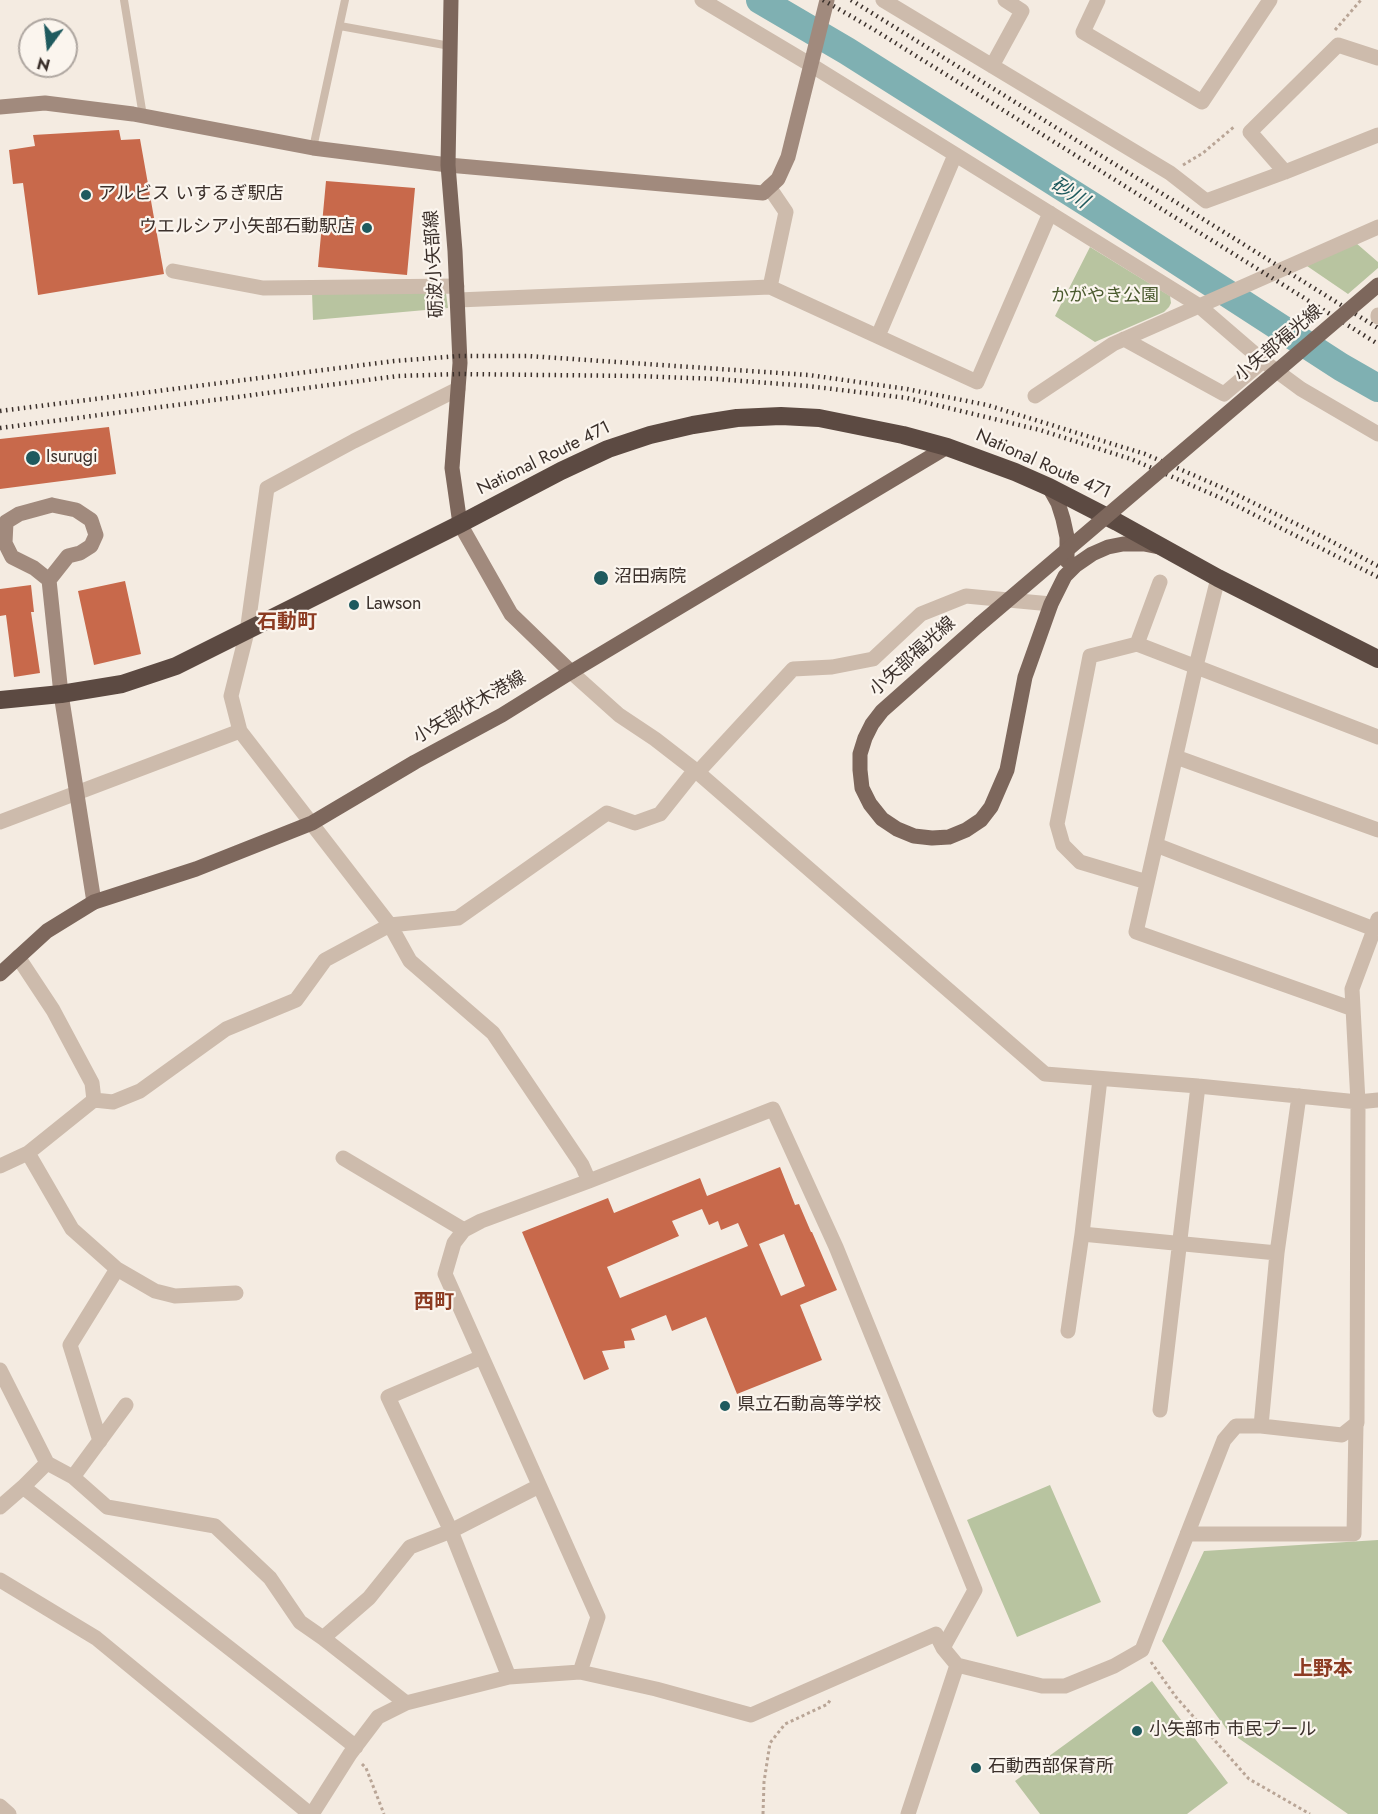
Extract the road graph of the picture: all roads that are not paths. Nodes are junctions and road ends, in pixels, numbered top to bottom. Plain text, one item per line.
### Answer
1 (124, 0) edge
2 (345, 0) edge
3 (451, 0) edge
4 (702, 0) edge
5 (827, 0) edge
6 (883, 0) edge
7 (1005, 0) edge
8 (1098, 0) edge
9 (1270, 0) edge
10 (340, 26) junction
11 (450, 46) junction
12 (1378, 58) edge
13 (811, 65) junction
14 (992, 66) junction
15 (0, 107) edge
16 (143, 116) junction
17 (1378, 135) edge
18 (313, 148) junction
19 (955, 154) junction
20 (448, 165) junction
21 (1285, 172) junction
22 (769, 187) junction
23 (1050, 213) junction
24 (1378, 226) edge
25 (173, 271) dead end
26 (1378, 285) edge
27 (770, 286) junction
28 (457, 293) junction
29 (1198, 305) junction
30 (878, 336) junction
31 (1124, 339) junction
32 (1263, 361) junction
33 (458, 389) junction
34 (1035, 396) dead end
35 (1378, 434) edge
36 (947, 447) junction
37 (1049, 487) junction
38 (460, 524) junction
39 (1167, 549) junction
40 (1065, 576) junction
41 (1218, 578) junction
42 (49, 580) junction
43 (1160, 582) dead end
44 (1052, 603) junction
45 (247, 632) junction
46 (1137, 644) junction
47 (1378, 659) edge
48 (1196, 666) junction
49 (571, 672) junction
50 (61, 694) junction
51 (0, 700) edge
52 (240, 731) junction
53 (1378, 737) edge
54 (1176, 757) junction
55 (697, 771) junction
56 (76, 793) junction
57 (0, 822) edge
58 (312, 823) junction
59 (1378, 830) edge
60 (1156, 845) junction
61 (1147, 882) junction
62 (94, 902) junction
63 (1376, 924) edge
64 (390, 925) junction
65 (18, 957) junction
66 (0, 974) edge
67 (1353, 1010) junction
68 (1100, 1079) junction
69 (1198, 1086) junction
70 (1299, 1096) junction
71 (94, 1100) junction
72 (1378, 1100) edge
73 (1358, 1102) junction
74 (28, 1153) junction
75 (343, 1158) dead end
76 (0, 1166) edge
77 (589, 1181) junction
78 (464, 1230) junction
79 (1082, 1234) junction
80 (1180, 1244) junction
81 (1277, 1253) junction
82 (117, 1269) junction
83 (236, 1293) dead end
84 (1068, 1331) dead end
85 (482, 1357) junction
86 (0, 1370) edge
87 (126, 1405) dead end
88 (1160, 1410) dead end
89 (1356, 1424) junction
90 (1261, 1426) junction
91 (100, 1441) junction
92 (47, 1463) junction
93 (73, 1477) junction
94 (539, 1486) junction
95 (23, 1487) junction
96 (0, 1507) edge
97 (451, 1531) junction
98 (1187, 1534) junction
99 (0, 1580) edge
100 (323, 1638) junction
101 (943, 1648) junction
102 (957, 1665) junction
103 (580, 1672) junction
104 (509, 1677) junction
105 (406, 1703) junction
106 (353, 1750) junction
107 (0, 1806) edge
108 (9, 1814) edge
109 (311, 1814) edge
110 (909, 1814) edge

1 - 16 lane
2 - 10 lane
3 - 11 main road, 砺波小矢部線
4 - 13 street
5 - 13 street
6 - 14 street
7 - 14 street
8 - 9 street
10 - 11 lane
10 - 18 lane
11 - 20 main road, 砺波小矢部線
12 - 21 street
13 - 19 street
13 - 22 street
14 - 21 street
15 - 16 street
16 - 18 street
17 - 21 street
18 - 20 street
19 - 23 street
19 - 30 street
20 - 22 street
20 - 28 main road, 砺波小矢部線
22 - 27 street
23 - 29 street
23 - 30 street
24 - 29 street
25 - 28 street
26 - 44 main road, 小矢部福光線, bridge
27 - 28 street
27 - 30 street
28 - 33 main road, 砺波小矢部線
29 - 31 street
29 - 32 street
31 - 32 street
31 - 34 street
32 - 35 street
33 - 38 main road, 砺波小矢部線
33 - 45 street
36 - 37 highway, National Route 471
36 - 38 highway, National Route 471
36 - 49 main road, 小矢部伏木港線
37 - 39 highway, National Route 471
37 - 40 main road, 小矢部福光線
38 - 45 highway, National Route 471
38 - 49 street
39 - 40 main road, 小矢部福光線
39 - 41 highway, National Route 471
40 - 44 main road, 小矢部福光線
41 - 47 highway, National Route 471
41 - 48 street
42 - 42 street
42 - 50 street
43 - 46 street
44 - 55 street
45 - 50 highway, National Route 471
45 - 52 street
46 - 48 street
46 - 61 street
48 - 53 street
48 - 54 street
49 - 55 street
49 - 58 main road, 小矢部伏木港線
50 - 51 highway, National Route 471
50 - 56 street
52 - 56 street
52 - 58 street
54 - 59 street
54 - 60 street
55 - 64 street
55 - 68 street
56 - 57 street
56 - 62 street
58 - 62 main road, 小矢部伏木港線
58 - 64 street
60 - 61 street
60 - 63 street
61 - 67 street
62 - 65 main road, 小矢部伏木港線
63 - 67 street
64 - 71 street
64 - 77 street
65 - 66 main road, 小矢部伏木港線
65 - 71 street
67 - 73 street
68 - 69 street
68 - 79 street
69 - 70 street
69 - 80 street
70 - 73 street
70 - 81 street
71 - 74 street
72 - 73 street
73 - 89 street
74 - 76 street
74 - 82 street
75 - 78 street
77 - 78 street
77 - 101 street
78 - 85 street
79 - 80 street
79 - 84 street
80 - 81 street
80 - 88 street
81 - 90 street
82 - 83 street
82 - 91 street
85 - 94 street
85 - 97 street
86 - 92 street
87 - 91 street
89 - 90 street
89 - 98 street
90 - 98 street
91 - 93 street
92 - 93 street
92 - 95 street
93 - 100 street
94 - 97 street
94 - 103 street
95 - 96 street
95 - 106 street
97 - 100 street
97 - 104 street
98 - 102 street
99 - 109 street
100 - 105 street
101 - 102 street
101 - 103 street
102 - 110 street
103 - 104 street
104 - 105 street
105 - 106 street
106 - 109 street
107 - 108 street

